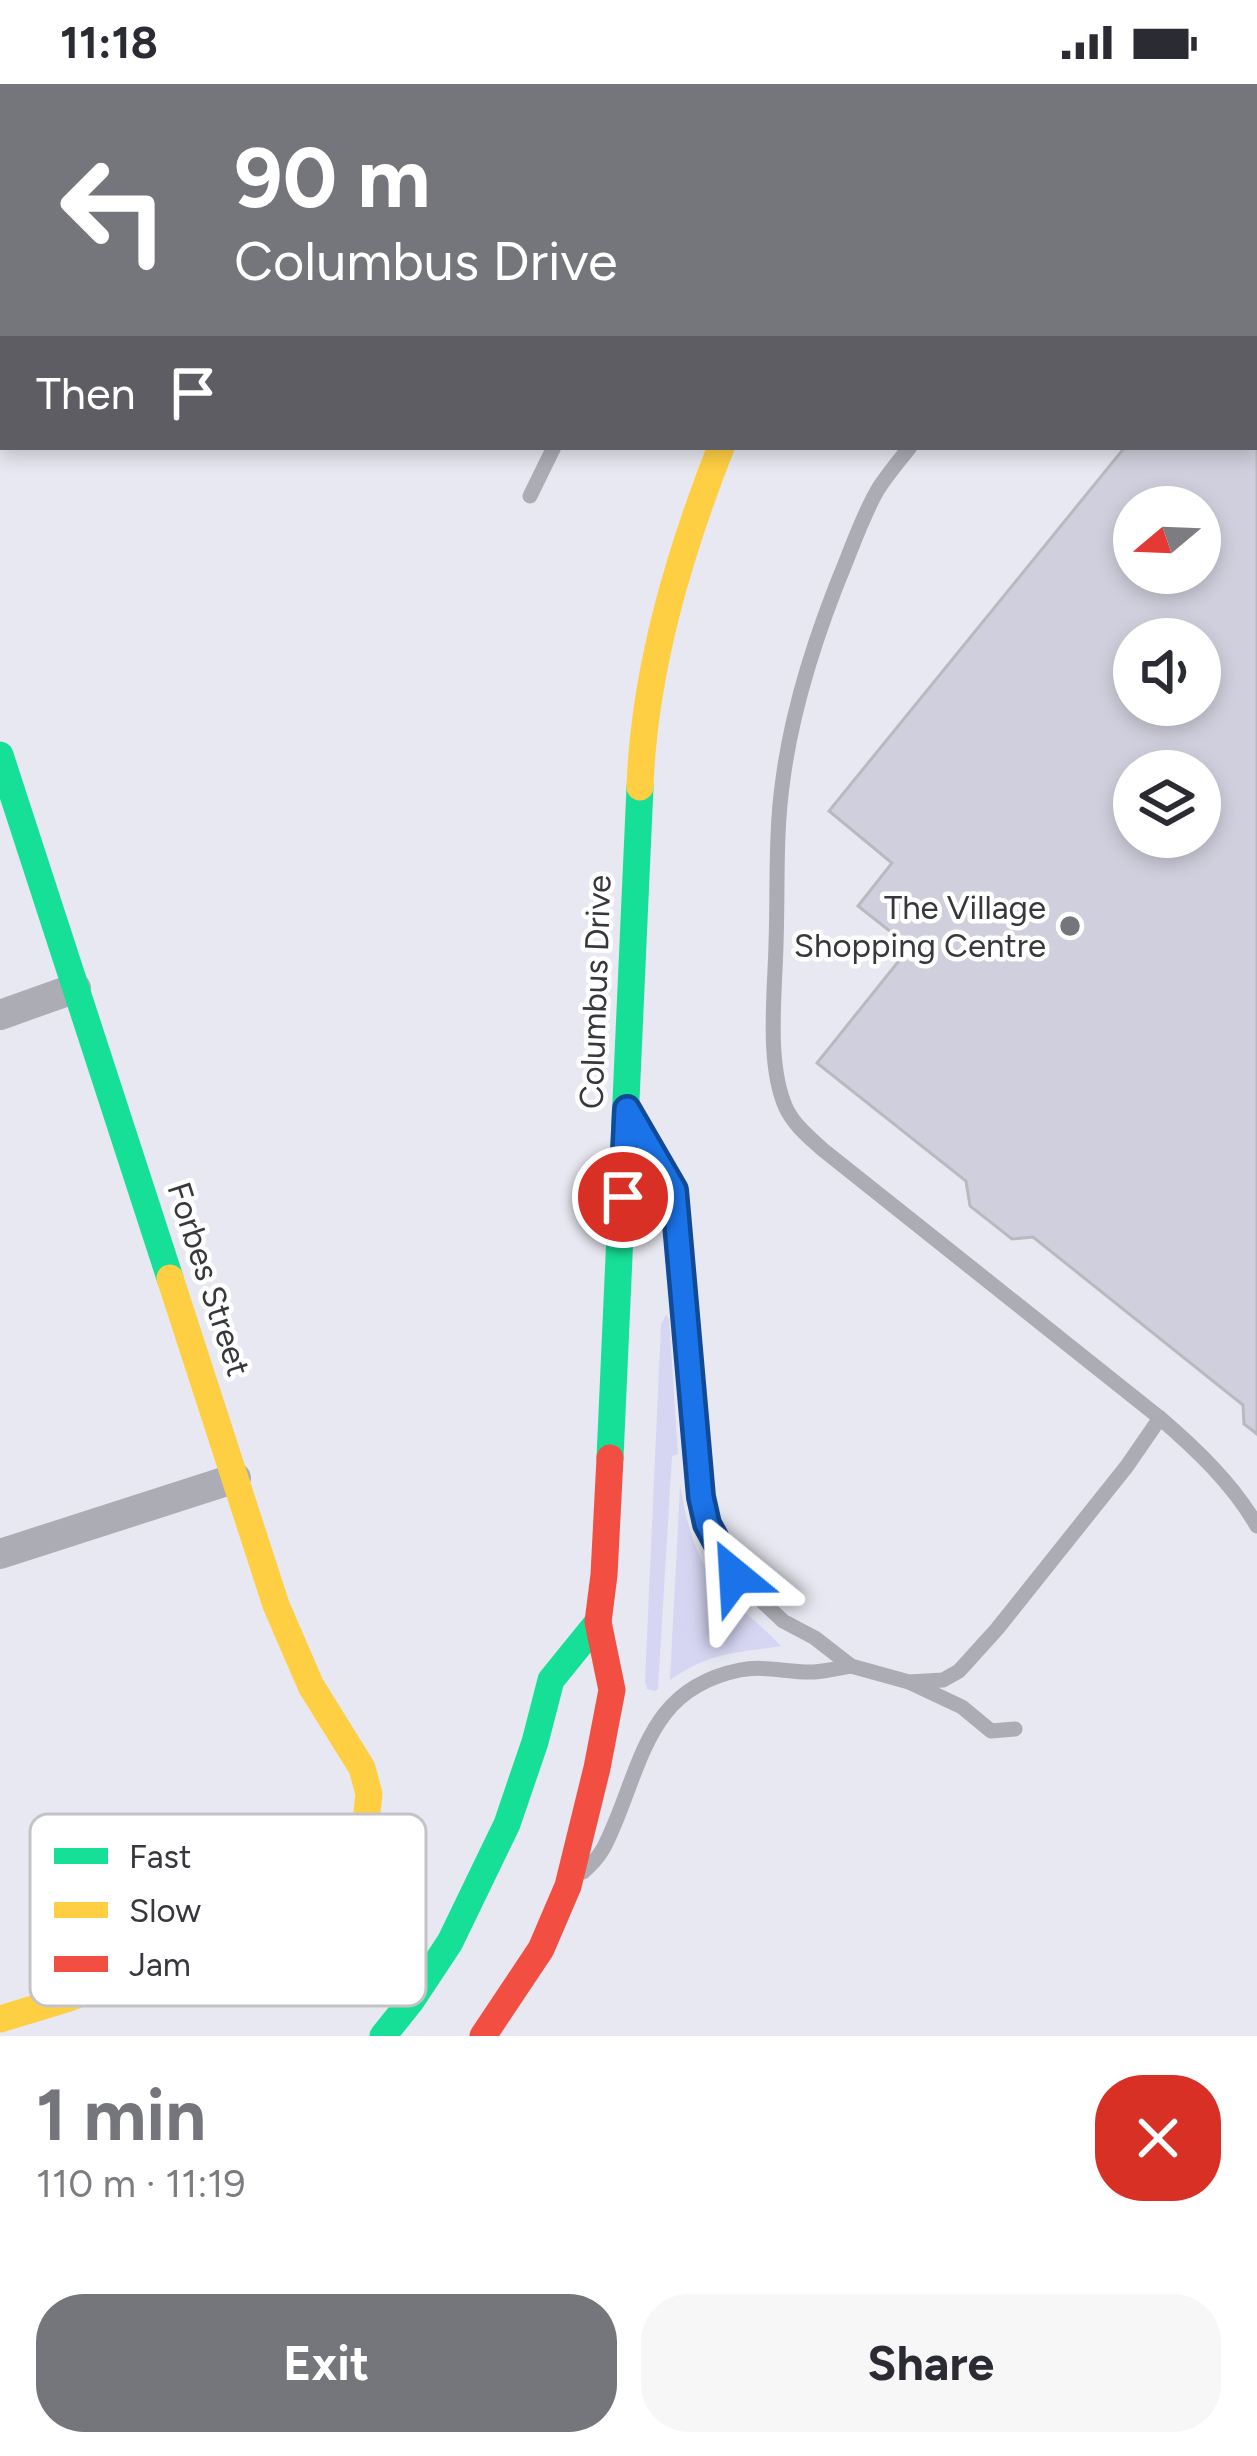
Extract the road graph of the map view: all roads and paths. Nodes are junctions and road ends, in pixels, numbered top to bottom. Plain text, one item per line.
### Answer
1 (553, 450) edge
2 (720, 450) edge
3 (908, 450) edge
4 (530, 496) dead end
5 (0, 755) edge
6 (76, 988) junction
7 (0, 1015) edge
8 (627, 1109) junction
9 (1160, 1418) junction
10 (236, 1478) junction
11 (1257, 1526) edge
12 (0, 1554) edge
13 (598, 1622) junction
14 (850, 1666) junction
15 (909, 1682) junction
16 (1015, 1729) dead end
17 (368, 1814) edge
18 (568, 1886) junction
19 (426, 1978) edge
20 (37, 2006) edge
21 (407, 2006) edge
22 (0, 2018) edge
23 (383, 2036) edge
24 (482, 2036) edge

1 - 4 lane
2 - 8 main road, Columbus Drive
3 - 9 lane
5 - 6 main road, Forbes Street
6 - 7 street
6 - 10 main road, Forbes Street
8 - 13 main road, Columbus Drive
8 - 14 lane
9 - 11 lane
9 - 15 lane
10 - 12 street
10 - 17 main road, Forbes Street
13 - 18 main road, Columbus Drive
13 - 19 main road
14 - 15 lane
14 - 18 lane
15 - 16 lane
18 - 24 main road, Columbus Drive
20 - 22 main road, Forbes Street
21 - 23 main road

